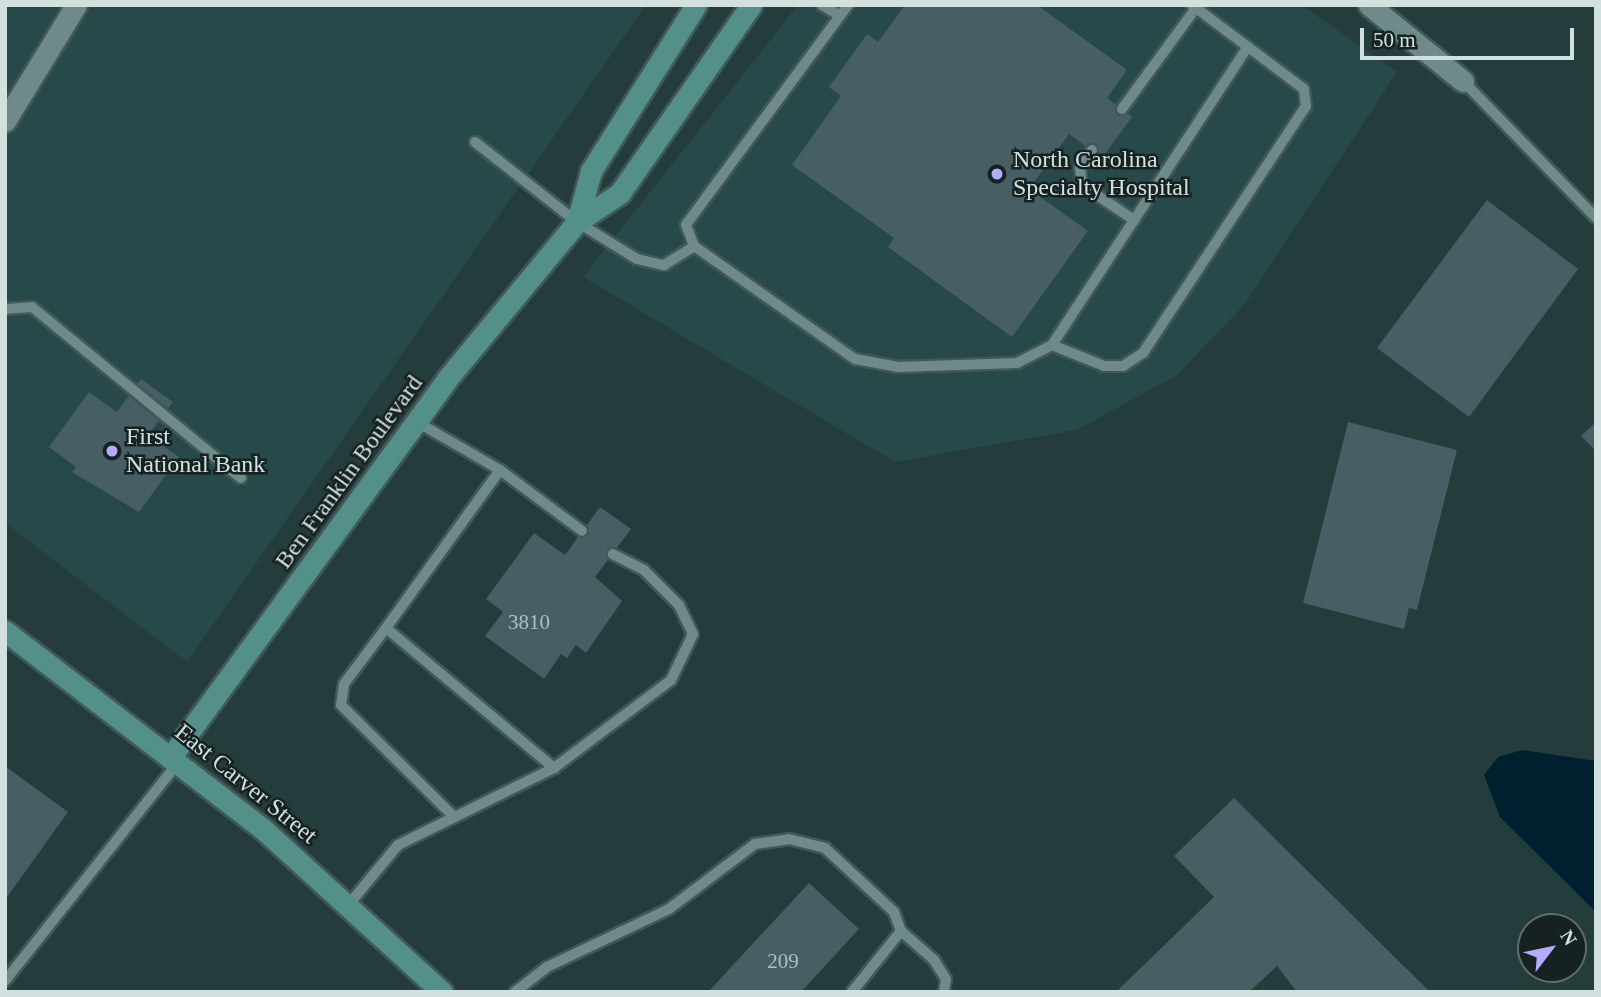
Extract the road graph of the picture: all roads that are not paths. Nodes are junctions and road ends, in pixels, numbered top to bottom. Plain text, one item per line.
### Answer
1 (76, 5) edge
2 (696, 5) edge
3 (751, 5) edge
4 (822, 5) edge
5 (848, 5) edge
6 (1369, 5) edge
7 (1194, 7) edge
8 (840, 16) junction
9 (1248, 47) junction
10 (1463, 80) joint
11 (1122, 109) dead end
12 (5, 121) edge
13 (475, 142) dead end
14 (1092, 150) dead end
15 (1596, 218) edge
16 (1134, 220) junction
17 (577, 222) junction
18 (694, 246) junction
19 (5, 309) edge
20 (1052, 345) junction
21 (417, 422) junction
22 (500, 470) junction
23 (242, 478) dead end
24 (582, 531) dead end
25 (613, 554) dead end
26 (386, 628) junction
27 (5, 631) edge
28 (174, 760) junction
29 (554, 768) junction
30 (453, 816) junction
31 (350, 903) junction
32 (901, 931) junction
33 (5, 981) edge
34 (442, 992) edge
35 (515, 992) edge
36 (852, 992) edge
37 (944, 992) edge

1 - 12 street
2 - 17 street, Ben Franklin Boulevard
3 - 17 street, Ben Franklin Boulevard
4 - 8 lane
5 - 8 lane
6 - 10 street
7 - 9 lane
7 - 11 lane
8 - 18 lane
9 - 16 lane
9 - 20 lane
10 - 15 lane
13 - 17 lane
14 - 16 lane
16 - 20 lane
17 - 18 lane
17 - 21 street, Ben Franklin Boulevard
18 - 20 lane
19 - 23 lane
21 - 22 lane
21 - 28 street, Ben Franklin Boulevard
22 - 24 lane
22 - 26 lane
25 - 29 lane
26 - 29 lane
26 - 30 lane
27 - 28 street, East Carver Street
28 - 31 street, East Carver Street
28 - 33 lane
29 - 30 lane
30 - 31 lane
31 - 34 street, East Carver Street
32 - 35 lane
32 - 36 lane
32 - 37 lane

